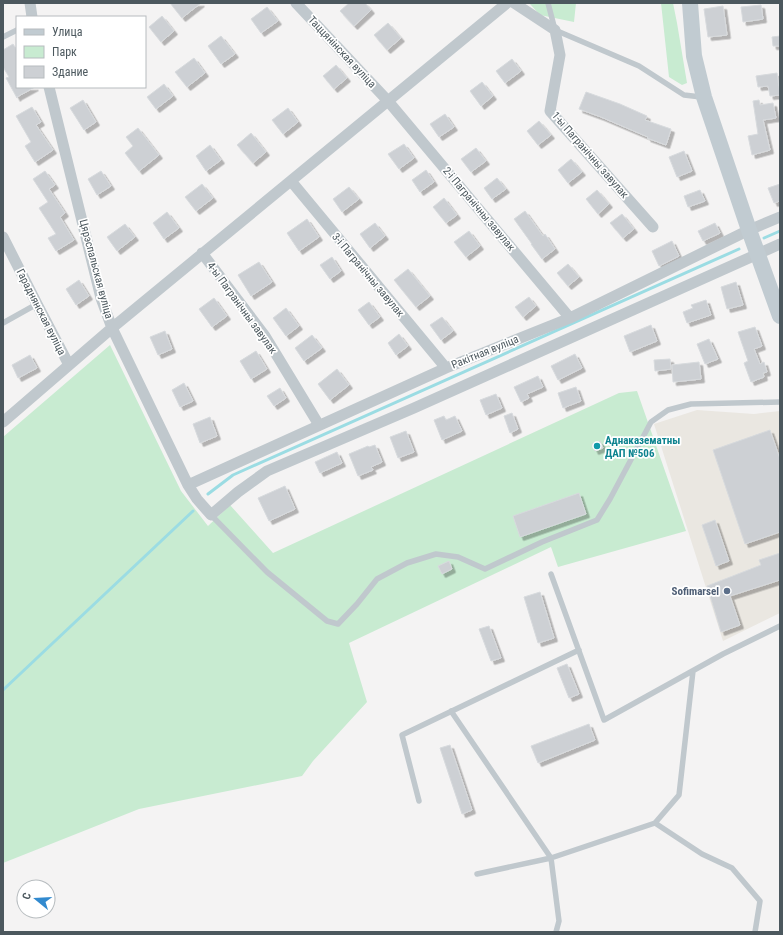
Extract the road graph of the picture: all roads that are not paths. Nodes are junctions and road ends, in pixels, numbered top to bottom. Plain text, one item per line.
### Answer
1 (30, 3) edge
2 (296, 3) edge
3 (507, 3) edge
4 (514, 3) edge
5 (548, 3) edge
6 (690, 3) edge
7 (32, 16) edge
8 (16, 30) edge
9 (555, 30) junction
10 (3, 37) edge
11 (49, 88) edge
12 (704, 97) junction
13 (388, 101) junction
14 (291, 181) junction
15 (780, 217) edge
16 (653, 227) dead end
17 (749, 230) junction
18 (3, 237) edge
19 (780, 244) edge
20 (202, 254) junction
21 (757, 254) junction
22 (37, 304) junction
23 (780, 316) edge
24 (570, 318) junction
25 (3, 323) edge
26 (112, 328) junction
27 (69, 365) junction
28 (446, 368) junction
29 (780, 402) edge
30 (3, 422) edge
31 (319, 425) junction
32 (188, 485) junction
33 (212, 515) junction
34 (551, 574) dead end
35 (780, 626) edge
36 (579, 650) junction
37 (693, 671) junction
38 (451, 712) junction
39 (419, 801) dead end
40 (655, 823) junction
41 (551, 858) junction
42 (477, 874) dead end
43 (556, 932) edge
44 (755, 932) edge

1 - 7 street
2 - 13 street, Таццянінская вуліца
3 - 13 street
4 - 9 street
5 - 9 lane
6 - 12 street
8 - 10 lane
9 - 12 lane
9 - 16 street, 1-ы Пагранічны завулак
11 - 26 street, Цярэспальская вуліца
12 - 17 street
13 - 14 street
13 - 24 street, 2-і Пагранічны завулак
14 - 20 street
14 - 28 street, 3-і Пагранічны завулак
15 - 17 street, Ракітная вуліца
17 - 21 street
17 - 24 street, Ракітная вуліца
18 - 22 street, Гараднянская вуліца
19 - 21 street, Ракітная вуліца
20 - 26 street
20 - 31 street, 4-ы Пагранічны завулак
21 - 23 street
21 - 33 street, Ракітная вуліца
22 - 25 lane
22 - 27 street, Гараднянская вуліца
24 - 28 street, Ракітная вуліца
26 - 27 street
26 - 32 street, Цярэспальская вуліца
27 - 30 street
28 - 31 street, Ракітная вуліца
29 - 33 lane
31 - 32 street, Ракітная вуліца
32 - 33 street, Цярэспальская вуліца
34 - 36 lane
35 - 37 lane
36 - 37 lane
36 - 38 lane
37 - 40 lane
38 - 39 lane
38 - 41 lane
40 - 41 lane
40 - 44 lane
41 - 42 lane
41 - 43 lane

